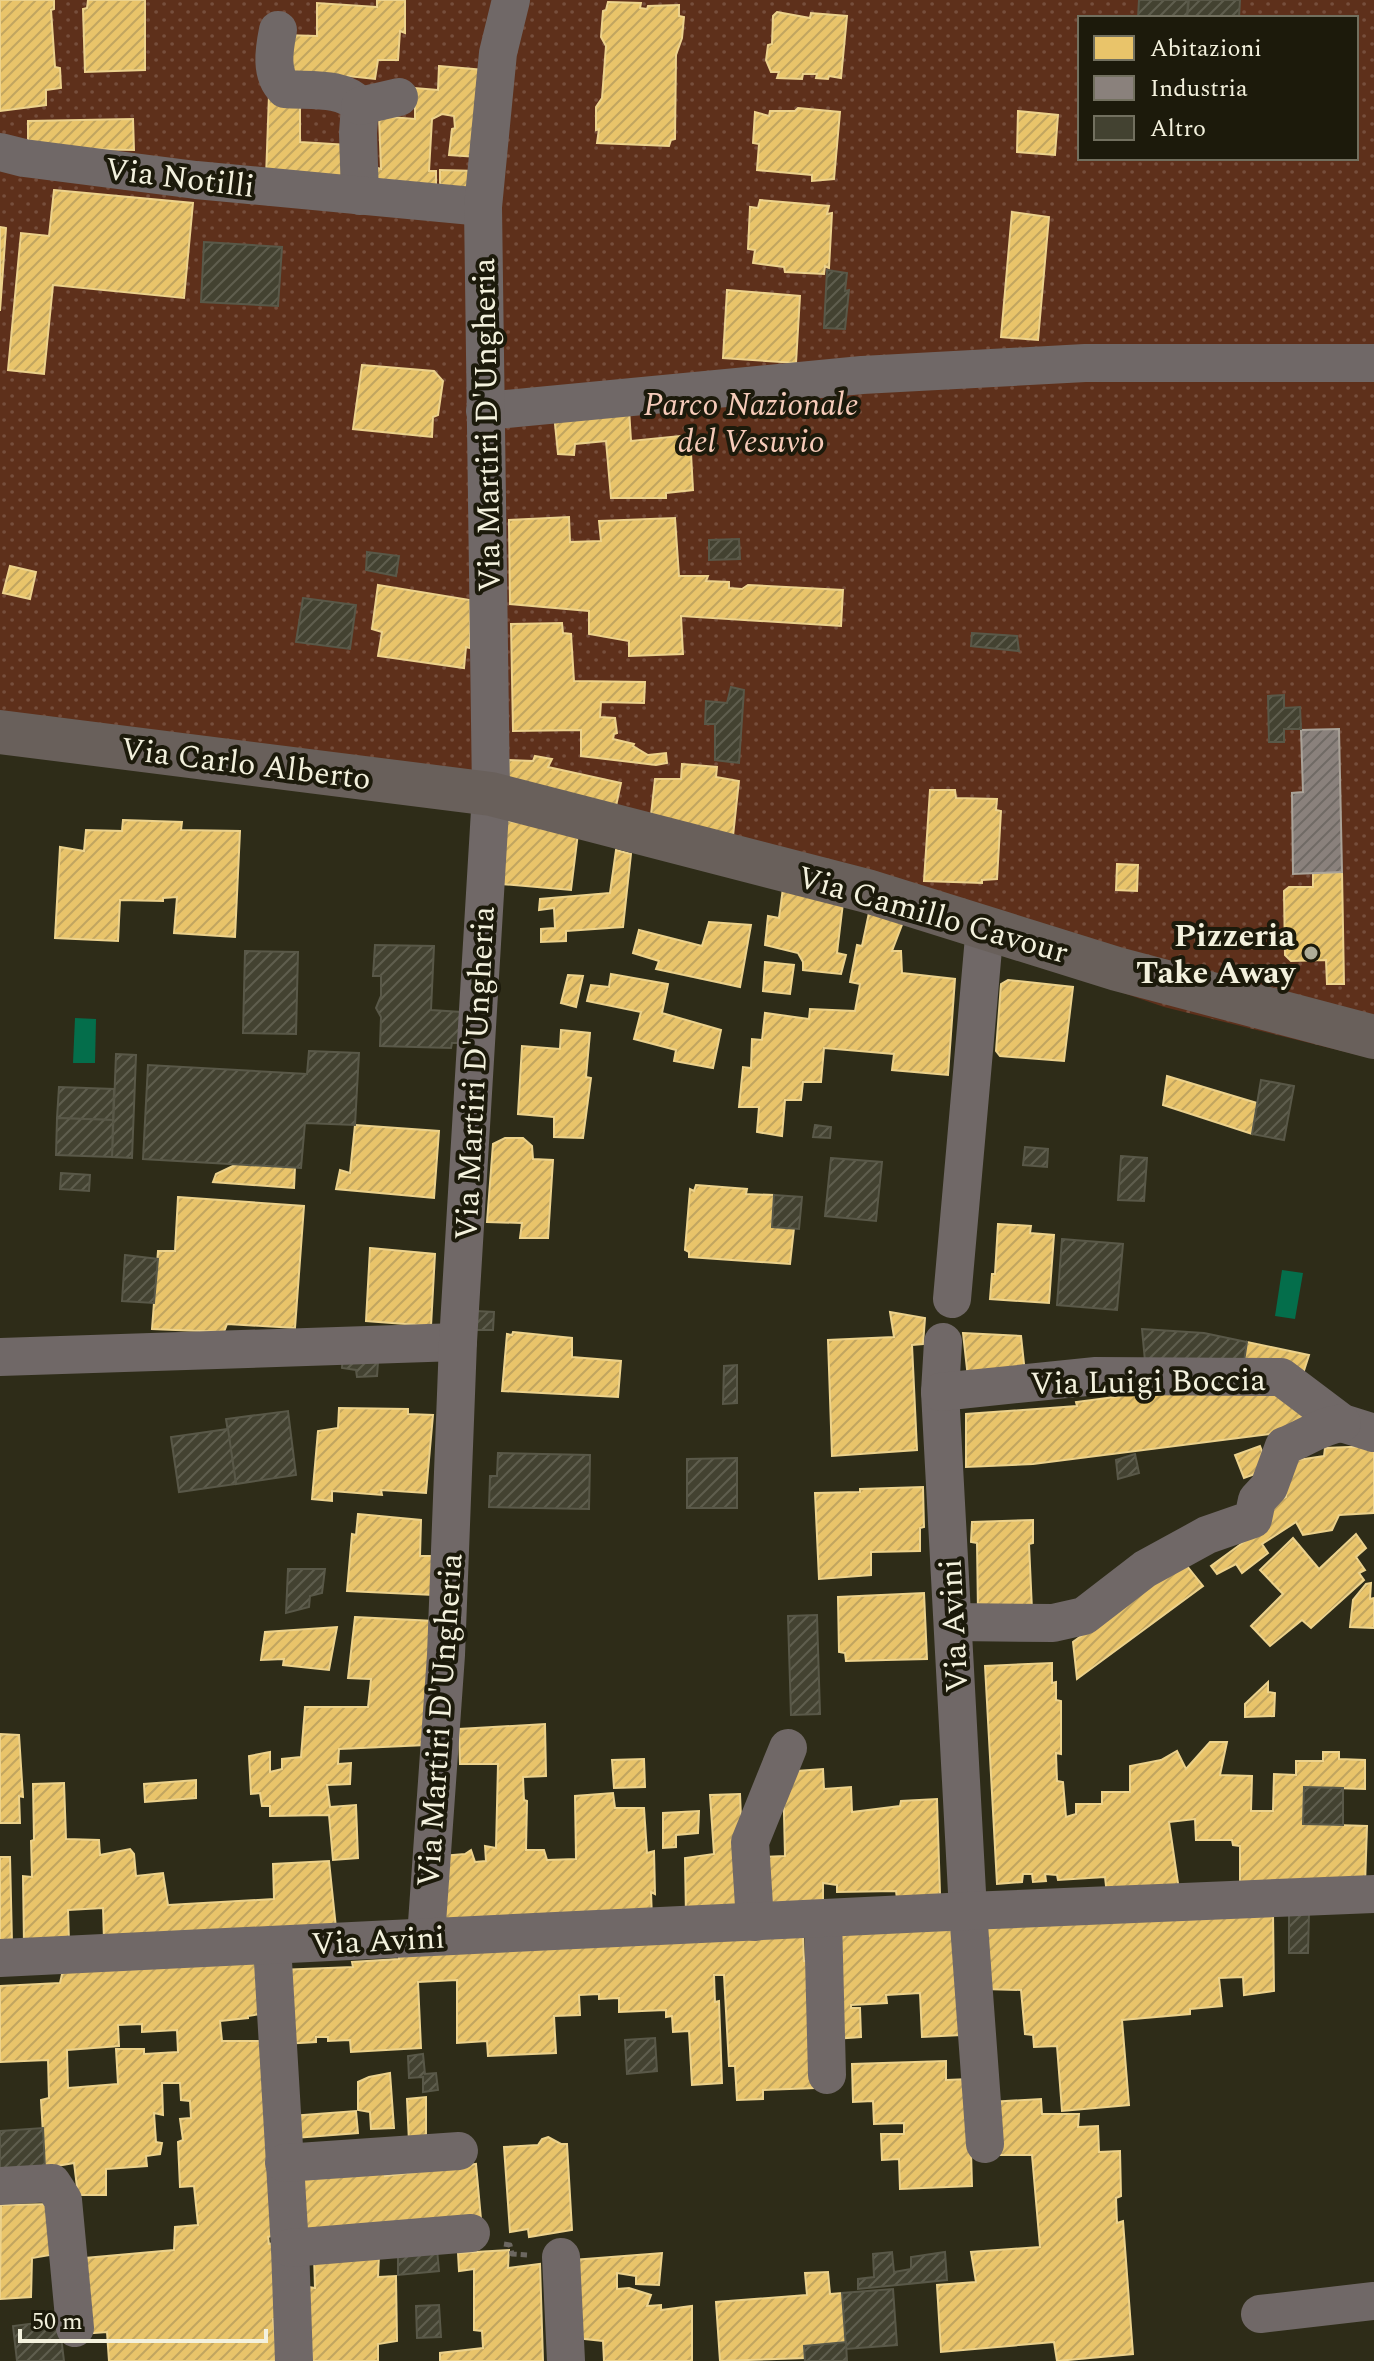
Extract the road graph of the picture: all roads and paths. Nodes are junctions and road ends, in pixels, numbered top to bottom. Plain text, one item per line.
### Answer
1 (511, 0) edge
2 (278, 30) dead end
3 (399, 97) dead end
4 (360, 106) junction
5 (0, 152) edge
6 (360, 196) junction
7 (483, 207) junction
8 (1374, 363) edge
9 (485, 411) junction
10 (0, 732) edge
11 (491, 794) junction
12 (985, 926) junction
13 (1374, 1037) edge
14 (952, 1299) dead end
15 (458, 1342) junction
16 (943, 1342) dead end
17 (0, 1357) edge
18 (940, 1392) junction
19 (1358, 1428) edge
20 (954, 1622) junction
21 (788, 1748) dead end
22 (1374, 1894) edge
23 (968, 1911) junction
24 (823, 1919) junction
25 (755, 1922) junction
26 (426, 1937) junction
27 (272, 1945) junction
28 (0, 1958) edge
29 (827, 2075) dead end
30 (985, 2144) dead end
31 (459, 2151) dead end
32 (284, 2163) junction
33 (0, 2186) edge
34 (471, 2233) joint
35 (290, 2248) junction
36 (561, 2257) joint
37 (1374, 2301) edge
38 (1260, 2314) dead end
39 (75, 2328) dead end
40 (294, 2361) edge
41 (566, 2361) edge

1 - 7 street, Via Martiri D'Ungheria
2 - 4 street
3 - 4 street
4 - 6 street
5 - 6 street, Via Notilli
6 - 7 street, Via Notilli
7 - 9 street, Via Martiri D'Ungheria
8 - 9 street
9 - 11 street, Via Martiri D'Ungheria
10 - 11 street, Via Carlo Alberto
11 - 12 street, Via Camillo Cavour
11 - 15 street, Via Martiri D'Ungheria
12 - 13 street, Via Camillo Cavour
12 - 14 street
15 - 17 street
15 - 26 street, Via Martiri D'Ungheria
16 - 18 street, Via Avini
18 - 19 street, Via Luigi Boccia
18 - 20 street, Via Avini
19 - 20 street, Via Luigi Boccia
20 - 23 street, Via Avini
21 - 25 street
22 - 23 street, Via Avini
23 - 24 street, Via Avini
23 - 30 street
24 - 25 street, Via Avini
24 - 29 street
25 - 26 street, Via Avini
26 - 27 street, Via Avini
27 - 28 street, Via Avini
27 - 32 street
31 - 32 street
32 - 35 street
33 - 39 street
34 - 35 street
34 - 36 path
35 - 40 street
36 - 41 street
37 - 38 street

